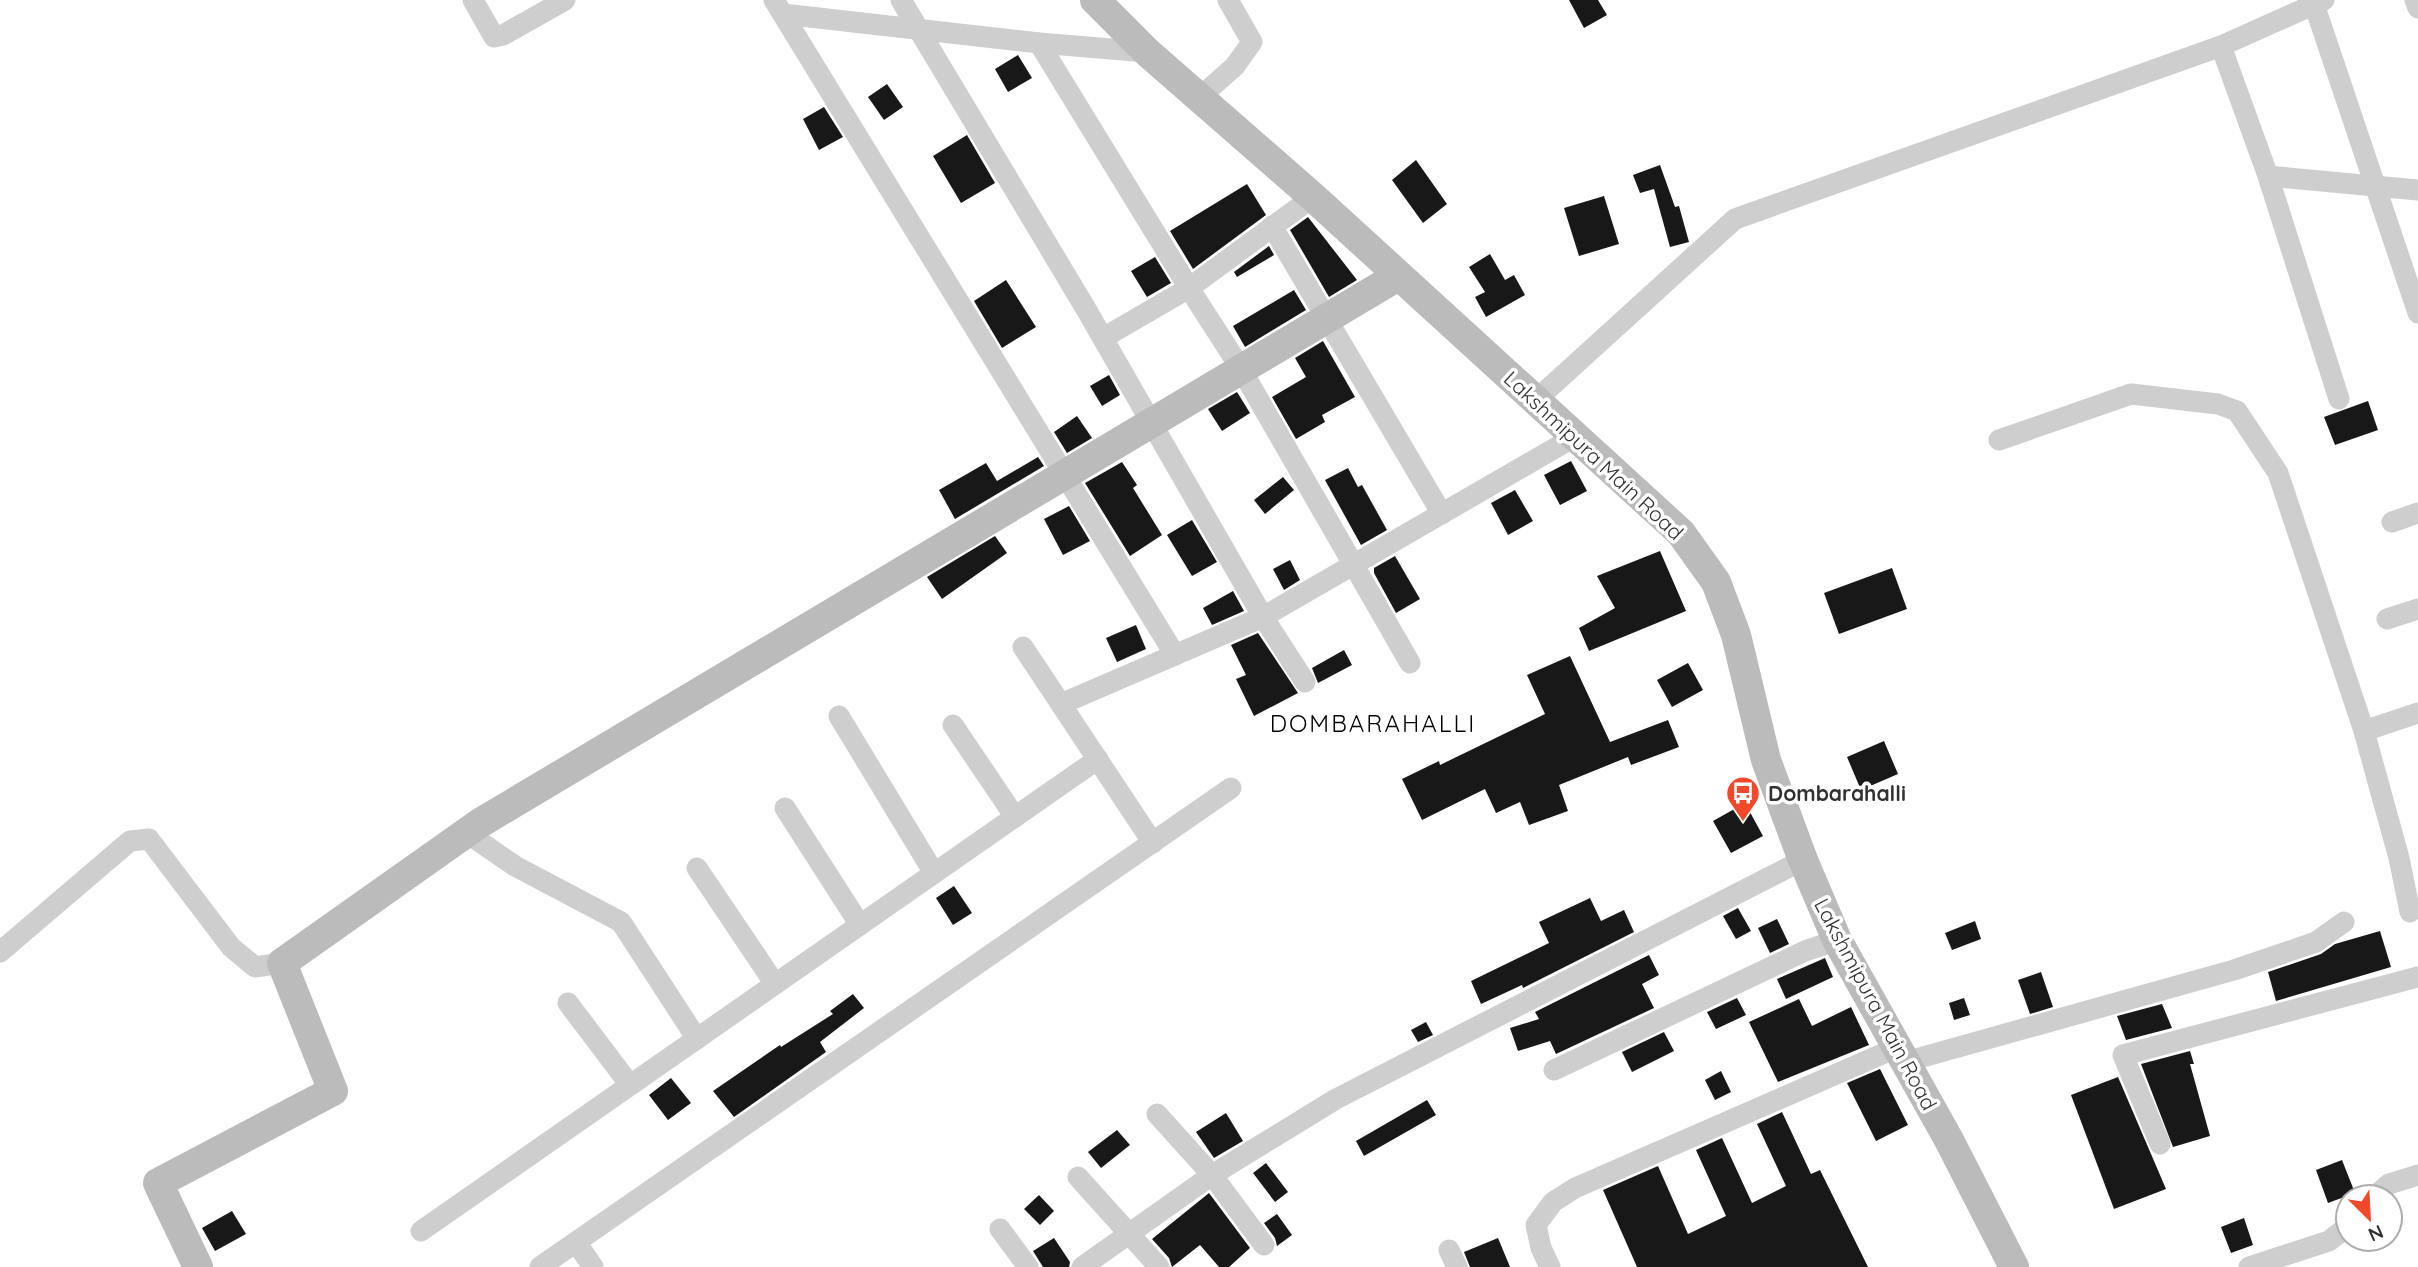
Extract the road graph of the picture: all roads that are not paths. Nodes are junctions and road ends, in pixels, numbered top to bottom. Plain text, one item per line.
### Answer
1 (473, 0) edge
2 (565, 0) edge
3 (901, 0) edge
4 (1095, 0) edge
5 (1228, 0) edge
6 (2415, 0) edge
7 (2319, 2) edge
8 (779, 7) edge
9 (2418, 8) edge
10 (919, 30) junction
11 (1039, 43) junction
12 (2221, 46) junction
13 (1147, 52) junction
14 (1199, 98) junction
15 (2268, 176) junction
16 (2376, 185) junction
17 (2418, 190) edge
18 (1313, 197) junction
19 (1272, 226) junction
20 (1398, 276) junction
21 (1189, 288) junction
22 (2418, 313) edge
23 (1326, 317) junction
24 (1104, 338) junction
25 (1241, 369) junction
26 (2339, 399) dead end
27 (1537, 400) junction
28 (1153, 423) junction
29 (1576, 436) junction
30 (1999, 440) dead end
31 (1066, 475) junction
32 (2418, 513) edge
33 (1442, 514) junction
34 (2392, 522) dead end
35 (1353, 566) junction
36 (2418, 609) edge
37 (1263, 617) junction
38 (2387, 619) dead end
39 (1023, 647) dead end
40 (1175, 655) junction
41 (1410, 663) dead end
42 (1305, 682) dead end
43 (1061, 704) junction
44 (2418, 713) edge
45 (839, 716) dead end
46 (953, 725) dead end
47 (2364, 731) junction
48 (1098, 759) junction
49 (1231, 788) dead end
50 (785, 808) dead end
51 (1015, 817) junction
52 (467, 833) junction
53 (1153, 843) junction
54 (2408, 855) edge
55 (1802, 860) junction
56 (697, 868) dead end
57 (934, 873) junction
58 (2410, 912) dead end
59 (2344, 922) dead end
60 (860, 925) junction
61 (1837, 940) junction
62 (0, 953) edge
63 (282, 963) junction
64 (2418, 976) edge
65 (775, 985) junction
66 (568, 1003) dead end
67 (697, 1039) junction
68 (1900, 1055) junction
69 (1554, 1070) dead end
70 (630, 1085) junction
71 (1157, 1114) dead end
72 (2160, 1144) dead end
73 (1212, 1175) junction
74 (2418, 1175) edge
75 (1078, 1177) dead end
76 (2392, 1183) edge
77 (1000, 1229) dead end
78 (421, 1231) dead end
79 (1129, 1234) junction
80 (2334, 1237) edge
81 (576, 1242) junction
82 (1264, 1245) dead end
83 (194, 1266) edge
84 (541, 1267) edge
85 (593, 1267) edge
86 (1028, 1267) edge
87 (1082, 1267) edge
88 (1159, 1267) edge
89 (1550, 1267) edge
90 (2014, 1267) edge
91 (2249, 1267) edge

1 - 2 street
3 - 10 street
4 - 13 street, Lakshmipura Main Road
5 - 14 street
6 - 9 street
7 - 12 street
7 - 16 street
8 - 10 street
8 - 31 street
10 - 11 street
10 - 24 street
11 - 13 street
11 - 21 street
12 - 15 street
12 - 27 street
13 - 14 street, Lakshmipura Main Road
14 - 18 street, Lakshmipura Main Road
15 - 16 street
15 - 26 street
16 - 17 street
16 - 22 street
18 - 19 street
18 - 20 street, Lakshmipura Main Road
19 - 21 street
19 - 23 street
20 - 23 street
20 - 27 street, Lakshmipura Main Road
21 - 24 street
21 - 25 street
23 - 25 street
23 - 33 street
24 - 28 street
25 - 28 street
25 - 35 street
27 - 29 street, Lakshmipura Main Road
28 - 31 street
28 - 37 street
29 - 33 street
29 - 55 street, Lakshmipura Main Road
30 - 47 street
31 - 40 street
31 - 52 street
32 - 34 street
33 - 35 street
35 - 37 street
35 - 41 street
36 - 38 street
37 - 40 street
37 - 42 street
39 - 43 street
40 - 43 street
43 - 48 street
44 - 47 street
45 - 57 street
46 - 51 street
47 - 54 street
48 - 51 street
48 - 53 street
49 - 53 street
50 - 60 street
51 - 57 street
52 - 63 street
52 - 67 street
53 - 81 street
54 - 58 street
55 - 61 street, Lakshmipura Main Road
55 - 73 street
56 - 65 street
57 - 60 street
59 - 68 street
60 - 65 street
61 - 68 street, Lakshmipura Main Road
61 - 69 street
62 - 63 street
63 - 83 street
64 - 72 street
65 - 67 street
66 - 70 street
67 - 70 street
68 - 89 street
68 - 90 street, Lakshmipura Main Road
70 - 78 street
71 - 73 street
73 - 79 street
73 - 82 street
74 - 76 street
75 - 79 street
77 - 86 street
79 - 87 street
79 - 88 street
80 - 91 street
81 - 84 street
81 - 85 street

